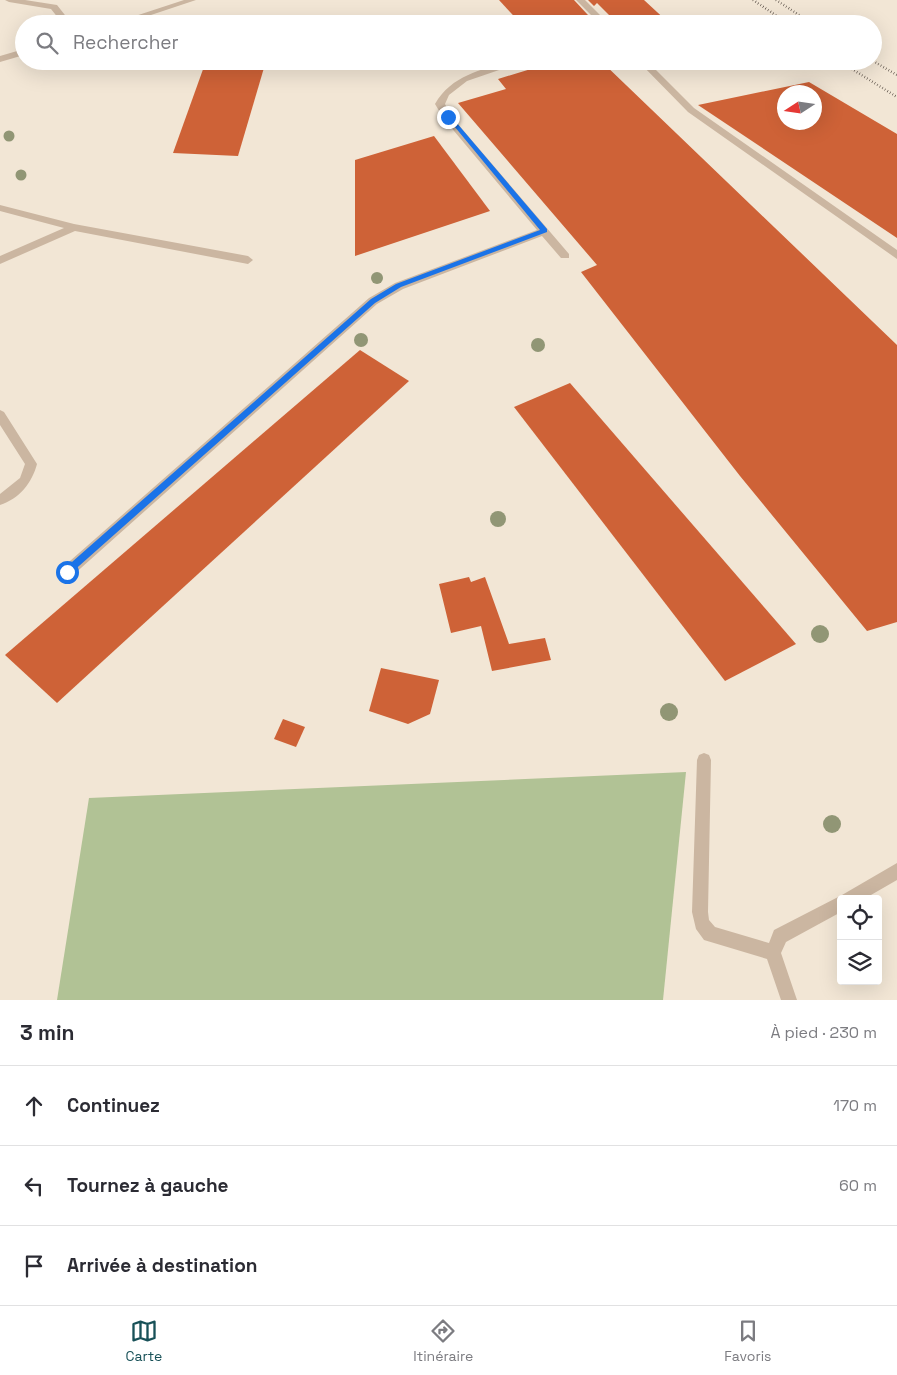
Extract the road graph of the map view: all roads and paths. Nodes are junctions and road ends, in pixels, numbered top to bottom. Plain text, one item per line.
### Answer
1 (9, 0) edge
2 (192, 0) edge
3 (580, 0) edge
4 (61, 15) edge
5 (144, 15) edge
6 (595, 15) edge
7 (15, 55) edge
8 (0, 59) edge
9 (494, 70) edge
10 (651, 70) edge
11 (0, 208) edge
12 (74, 227) junction
13 (544, 231) junction
14 (897, 255) edge
15 (565, 256) dead end
16 (0, 260) edge
17 (248, 260) dead end
18 (0, 415) edge
19 (0, 500) edge
20 (67, 572) dead end
21 (704, 760) dead end
22 (897, 872) edge
23 (855, 895) edge
24 (837, 904) edge
25 (774, 953) junction
26 (789, 1000) edge

1 - 4 street
2 - 5 street
3 - 6 street
7 - 8 street
9 - 13 street
10 - 14 street
11 - 12 street
12 - 16 street
12 - 17 street
13 - 15 street
13 - 20 street
18 - 19 street
21 - 25 street
22 - 23 street
24 - 25 street
25 - 26 street

